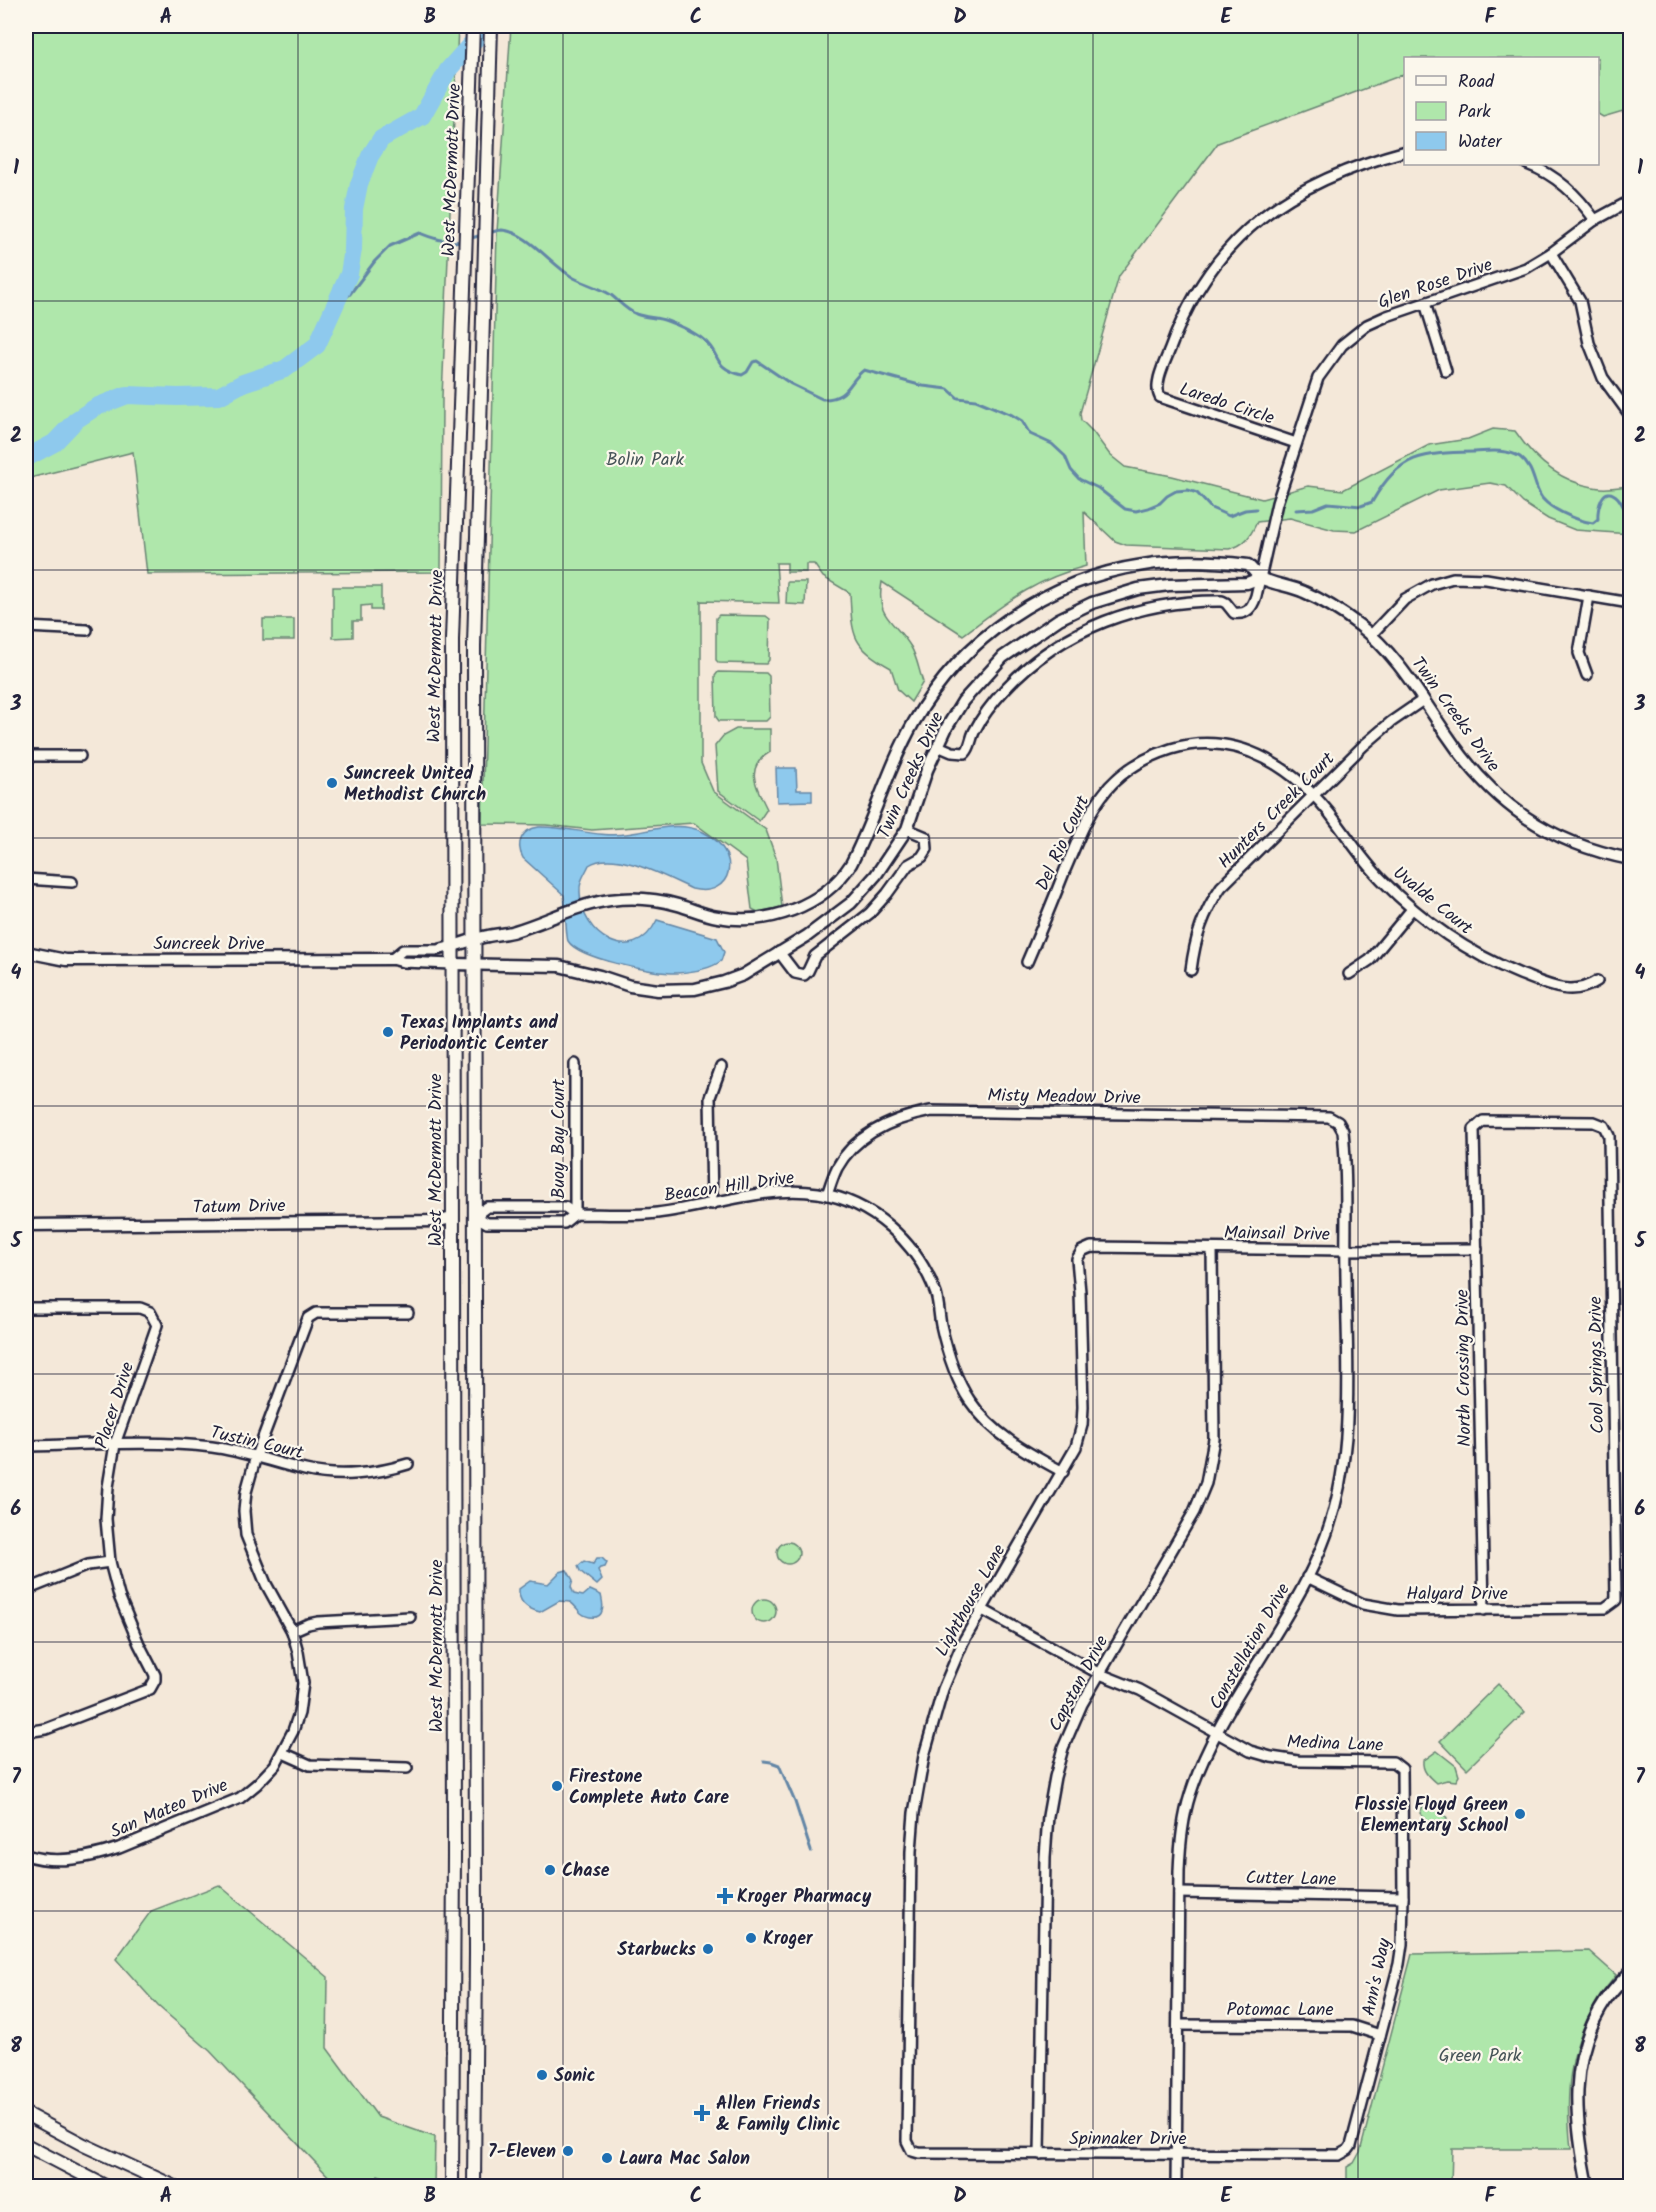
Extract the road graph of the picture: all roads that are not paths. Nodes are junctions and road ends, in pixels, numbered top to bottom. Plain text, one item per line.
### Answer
1 (473, 26) edge
2 (491, 26) edge
3 (1404, 153) edge
4 (1530, 165) edge
5 (1630, 201) edge
6 (1595, 220) junction
7 (1551, 253) junction
8 (1425, 303) junction
9 (1446, 371) dead end
10 (1630, 415) edge
11 (1296, 443) junction
12 (1260, 578) junction
13 (1589, 596) junction
14 (1630, 603) edge
15 (26, 627) edge
16 (87, 630) dead end
17 (1371, 635) junction
18 (1587, 675) dead end
19 (1424, 700) junction
20 (938, 746) junction
21 (26, 756) edge
22 (80, 756) dead end
23 (1314, 796) junction
24 (907, 828) junction
25 (1630, 859) edge
26 (26, 879) edge
27 (72, 882) dead end
28 (1412, 909) junction
29 (474, 940) junction
30 (453, 946) junction
31 (26, 952) edge
32 (779, 952) junction
33 (392, 959) junction
34 (1027, 962) dead end
35 (453, 964) junction
36 (474, 965) junction
37 (1191, 970) dead end
38 (1349, 974) dead end
39 (1597, 981) dead end
40 (575, 1064) dead end
41 (721, 1067) dead end
42 (1338, 1122) joint
43 (1476, 1126) joint
44 (827, 1195) junction
45 (712, 1204) junction
46 (575, 1215) junction
47 (474, 1216) junction
48 (453, 1218) junction
49 (26, 1225) edge
50 (1212, 1249) junction
51 (1477, 1249) junction
52 (1345, 1250) junction
53 (1079, 1254) joint
54 (26, 1308) edge
55 (408, 1313) dead end
56 (115, 1444) junction
57 (26, 1446) edge
58 (256, 1456) junction
59 (408, 1464) dead end
60 (1063, 1472) junction
61 (110, 1562) junction
62 (1307, 1577) junction
63 (26, 1590) edge
64 (1613, 1603) joint
65 (981, 1609) junction
66 (1484, 1610) junction
67 (410, 1617) dead end
68 (292, 1631) junction
69 (1100, 1674) junction
70 (26, 1732) edge
71 (1216, 1733) junction
72 (283, 1753) junction
73 (1400, 1766) joint
74 (407, 1768) dead end
75 (26, 1855) edge
76 (1179, 1893) junction
77 (1403, 1897) junction
78 (454, 1953) junction
79 (476, 1953) junction
80 (1630, 1972) edge
81 (1178, 2025) junction
82 (1380, 2036) junction
83 (26, 2114) edge
84 (26, 2145) edge
85 (912, 2151) joint
86 (1344, 2153) joint
87 (1040, 2154) junction
88 (1177, 2154) junction
89 (105, 2187) edge
90 (173, 2187) edge
91 (452, 2187) edge
92 (474, 2187) edge
93 (1176, 2187) edge
94 (1588, 2187) edge

1 - 30 main road, West McDermott Drive
2 - 29 main road, West McDermott Drive
3 - 11 street, Laredo Circle
4 - 6 street
5 - 6 street, Glen Rose Drive
6 - 7 street, Glen Rose Drive
7 - 8 street, Glen Rose Drive
7 - 10 street
8 - 9 street
8 - 11 street, Glen Rose Drive
11 - 12 street, Glen Rose Drive
12 - 17 street, Twin Creeks Drive
12 - 20 street, Twin Creeks Drive
12 - 20 street, Glen Rose Drive
12 - 29 street, Twin Creeks Drive
13 - 14 street
13 - 17 street
13 - 18 street
15 - 16 street
17 - 19 street, Twin Creeks Drive
19 - 23 street, Hunters Creek Court
19 - 25 street, Twin Creeks Drive
20 - 24 street, Twin Creeks Drive
21 - 22 street
23 - 28 street, Uvalde Court
23 - 34 street, Del Rio Court
23 - 37 street, Hunters Creek Court
24 - 32 street, Twin Creeks Drive
24 - 32 street
26 - 27 street
28 - 38 street
28 - 39 street, Uvalde Court
29 - 30 street, Twin Creeks Drive
29 - 36 main road, West McDermott Drive
30 - 33 street, Suncreek Drive
30 - 35 main road, West McDermott Drive
31 - 33 street, Suncreek Drive
32 - 36 street, Twin Creeks Drive
33 - 35 street, Suncreek Drive
35 - 36 street, Twin Creeks Drive
35 - 48 main road, West McDermott Drive
36 - 47 main road, West McDermott Drive
40 - 46 street, Buoy Bay Court
41 - 45 street
42 - 44 street, Misty Meadow Drive
42 - 52 street, Constellation Drive
43 - 51 street, North Crossing Drive
43 - 64 street, Cool Springs Drive
44 - 45 street, Beacon Hill Drive
44 - 60 street, Beacon Hill Drive
45 - 46 street, Beacon Hill Drive
46 - 47 street, Beacon Hill Drive
46 - 47 street, Beacon Hill Drive
47 - 48 main road
47 - 79 main road, West McDermott Drive
48 - 49 street, Tatum Drive
48 - 78 main road, West McDermott Drive
50 - 52 street, Mainsail Drive
50 - 53 street, Mainsail Drive
50 - 69 street, Capstan Drive
51 - 52 street, Mainsail Drive
51 - 66 street, North Crossing Drive
52 - 62 street, Constellation Drive
53 - 60 street, Lighthouse Lane
54 - 56 street, Placer Drive
55 - 58 street, San Mateo Drive
56 - 57 street, Tustin Court
56 - 58 street, Tustin Court
56 - 61 street, Placer Drive
58 - 59 street, Tustin Court
58 - 68 street, San Mateo Drive
60 - 65 street, Lighthouse Lane
61 - 63 street
61 - 70 street, Placer Drive
62 - 66 street, Halyard Drive
62 - 71 street, Constellation Drive
64 - 66 street, Halyard Drive
65 - 69 street, Medina Lane
65 - 85 street, Lighthouse Lane
67 - 68 street
68 - 72 street, San Mateo Drive
69 - 71 street, Medina Lane
69 - 87 street, Capstan Drive
71 - 73 street, Medina Lane
71 - 76 street, Constellation Drive
72 - 74 street
72 - 75 street, San Mateo Drive
73 - 77 street, Ann's Way
76 - 77 street, Cutter Lane
76 - 81 street, Constellation Drive
77 - 82 street, Ann's Way
78 - 79 main road
78 - 91 main road, West McDermott Drive
79 - 92 main road, West McDermott Drive
80 - 94 street
81 - 82 street, Potomac Lane
81 - 88 street, Constellation Drive
82 - 86 street, Ann's Way
83 - 90 main road
84 - 89 main road
85 - 87 street, Spinnaker Drive
86 - 88 street, Spinnaker Drive
87 - 88 street, Spinnaker Drive
88 - 93 street, Constellation Drive

